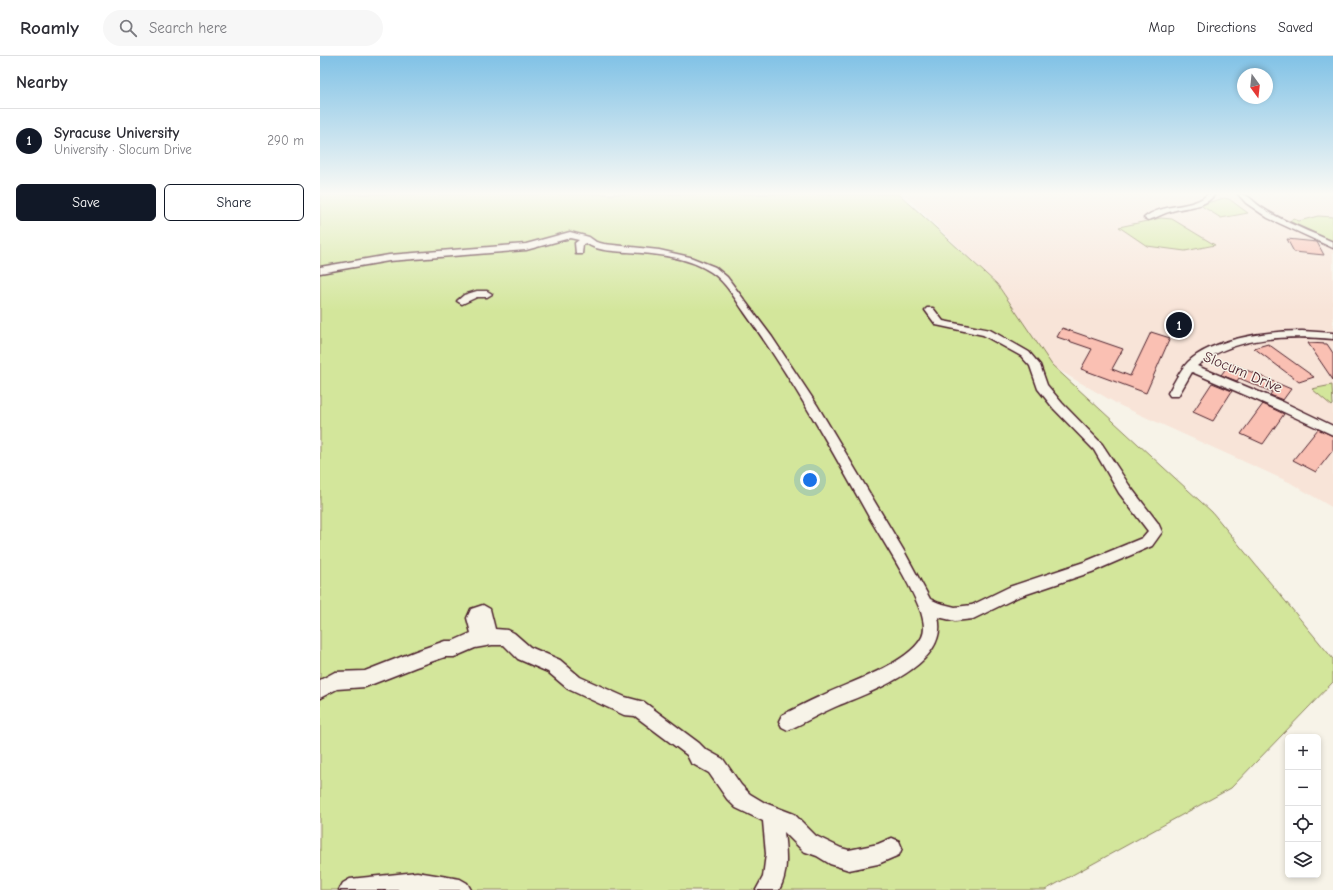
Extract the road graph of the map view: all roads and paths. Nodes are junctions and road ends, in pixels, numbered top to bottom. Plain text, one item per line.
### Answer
1 (1307, 233) edge
2 (586, 240) junction
3 (1333, 245) edge
4 (579, 252) dead end
5 (320, 270) edge
6 (487, 294) dead end
7 (462, 301) dead end
8 (930, 310) dead end
9 (1333, 336) edge
10 (1190, 367) junction
11 (1174, 393) dead end
12 (1333, 430) edge
13 (925, 604) junction
14 (320, 689) edge
15 (788, 721) dead end
16 (772, 815) junction
17 (892, 848) dead end
18 (350, 890) edge
19 (460, 890) edge
20 (767, 890) edge

1 - 3 street
2 - 4 street
2 - 5 street
2 - 13 street
6 - 7 street
8 - 13 street
9 - 10 street, Slocum Drive
10 - 11 street
10 - 12 street, Slocum Drive
13 - 15 street
14 - 16 street
16 - 17 street
16 - 20 street
18 - 19 street

